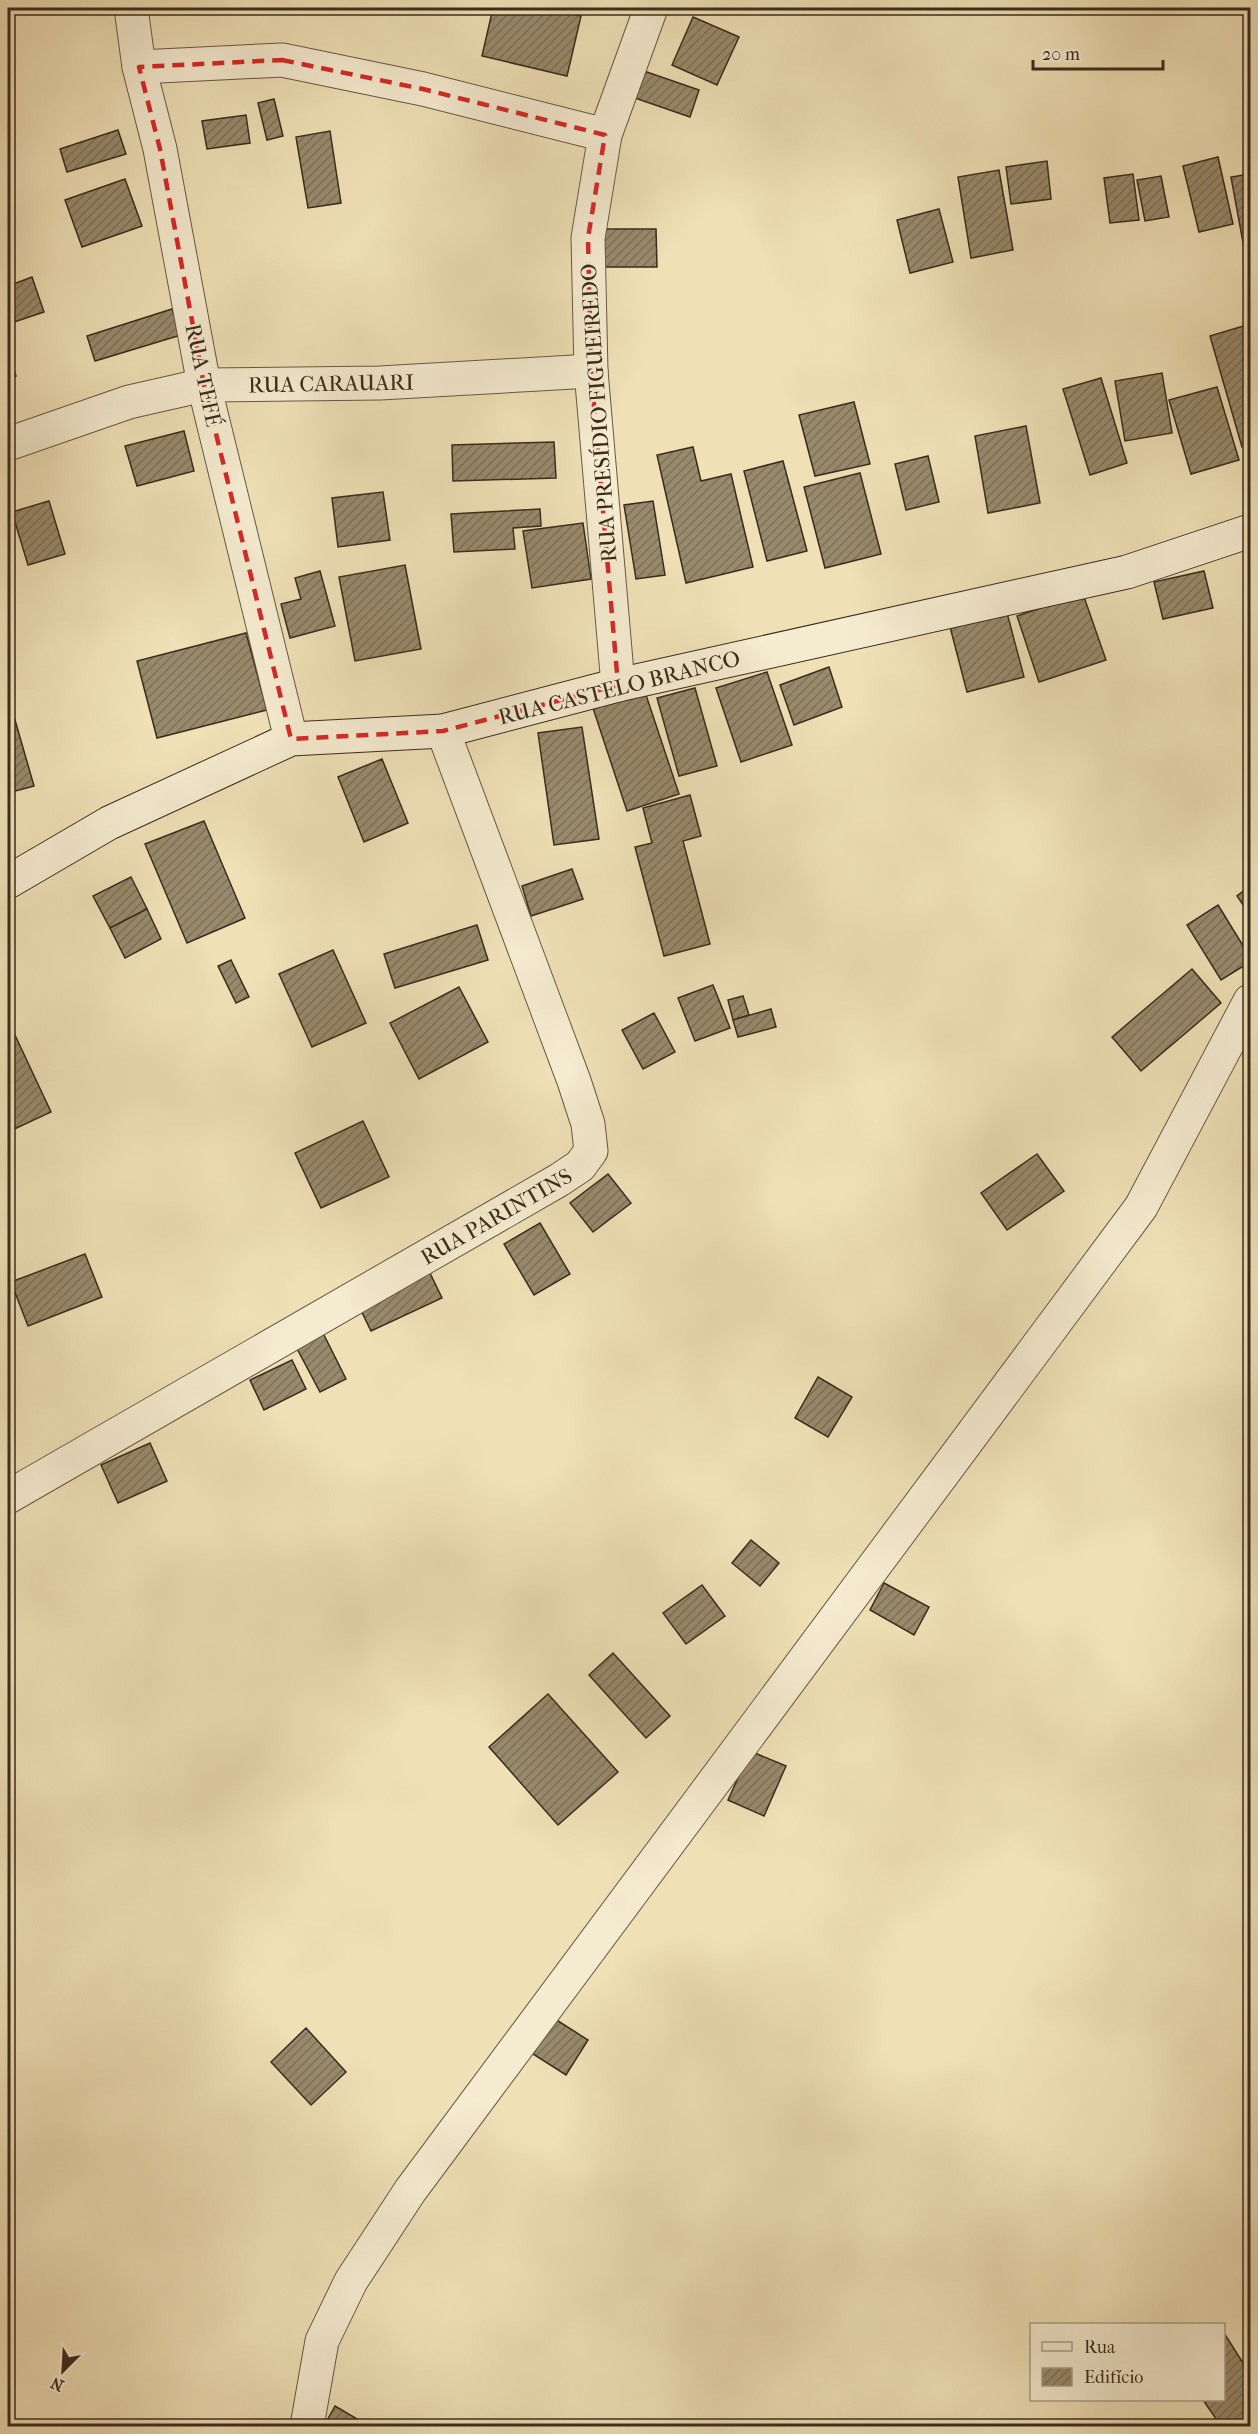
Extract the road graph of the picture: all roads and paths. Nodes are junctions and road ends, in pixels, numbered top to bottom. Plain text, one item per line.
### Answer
1 (131, 8) edge
2 (651, 8) edge
3 (139, 67) junction
4 (605, 135) junction
5 (591, 371) junction
6 (204, 385) junction
7 (8, 444) edge
8 (1251, 531) edge
9 (618, 685) junction
10 (443, 731) junction
11 (291, 739) junction
12 (8, 882) edge
13 (1251, 1001) edge
14 (8, 1497) edge
15 (308, 2427) edge

1 - 3 street, RUA TEFÉ
2 - 4 street, RUA PRESÍDIO FIGUEIREDO
3 - 4 street
3 - 6 street, RUA TEFÉ
4 - 5 street, RUA PRESÍDIO FIGUEIREDO
5 - 6 street, RUA CARAUARI
5 - 9 street, RUA PRESÍDIO FIGUEIREDO
6 - 7 street, RUA CARAUARI
6 - 11 street, RUA TEFÉ
8 - 9 street, RUA CASTELO BRANCO
9 - 10 street, RUA CASTELO BRANCO
10 - 11 street, RUA CASTELO BRANCO
10 - 14 street, RUA PARINTINS
11 - 12 street, RUA CASTELO BRANCO
13 - 15 street

